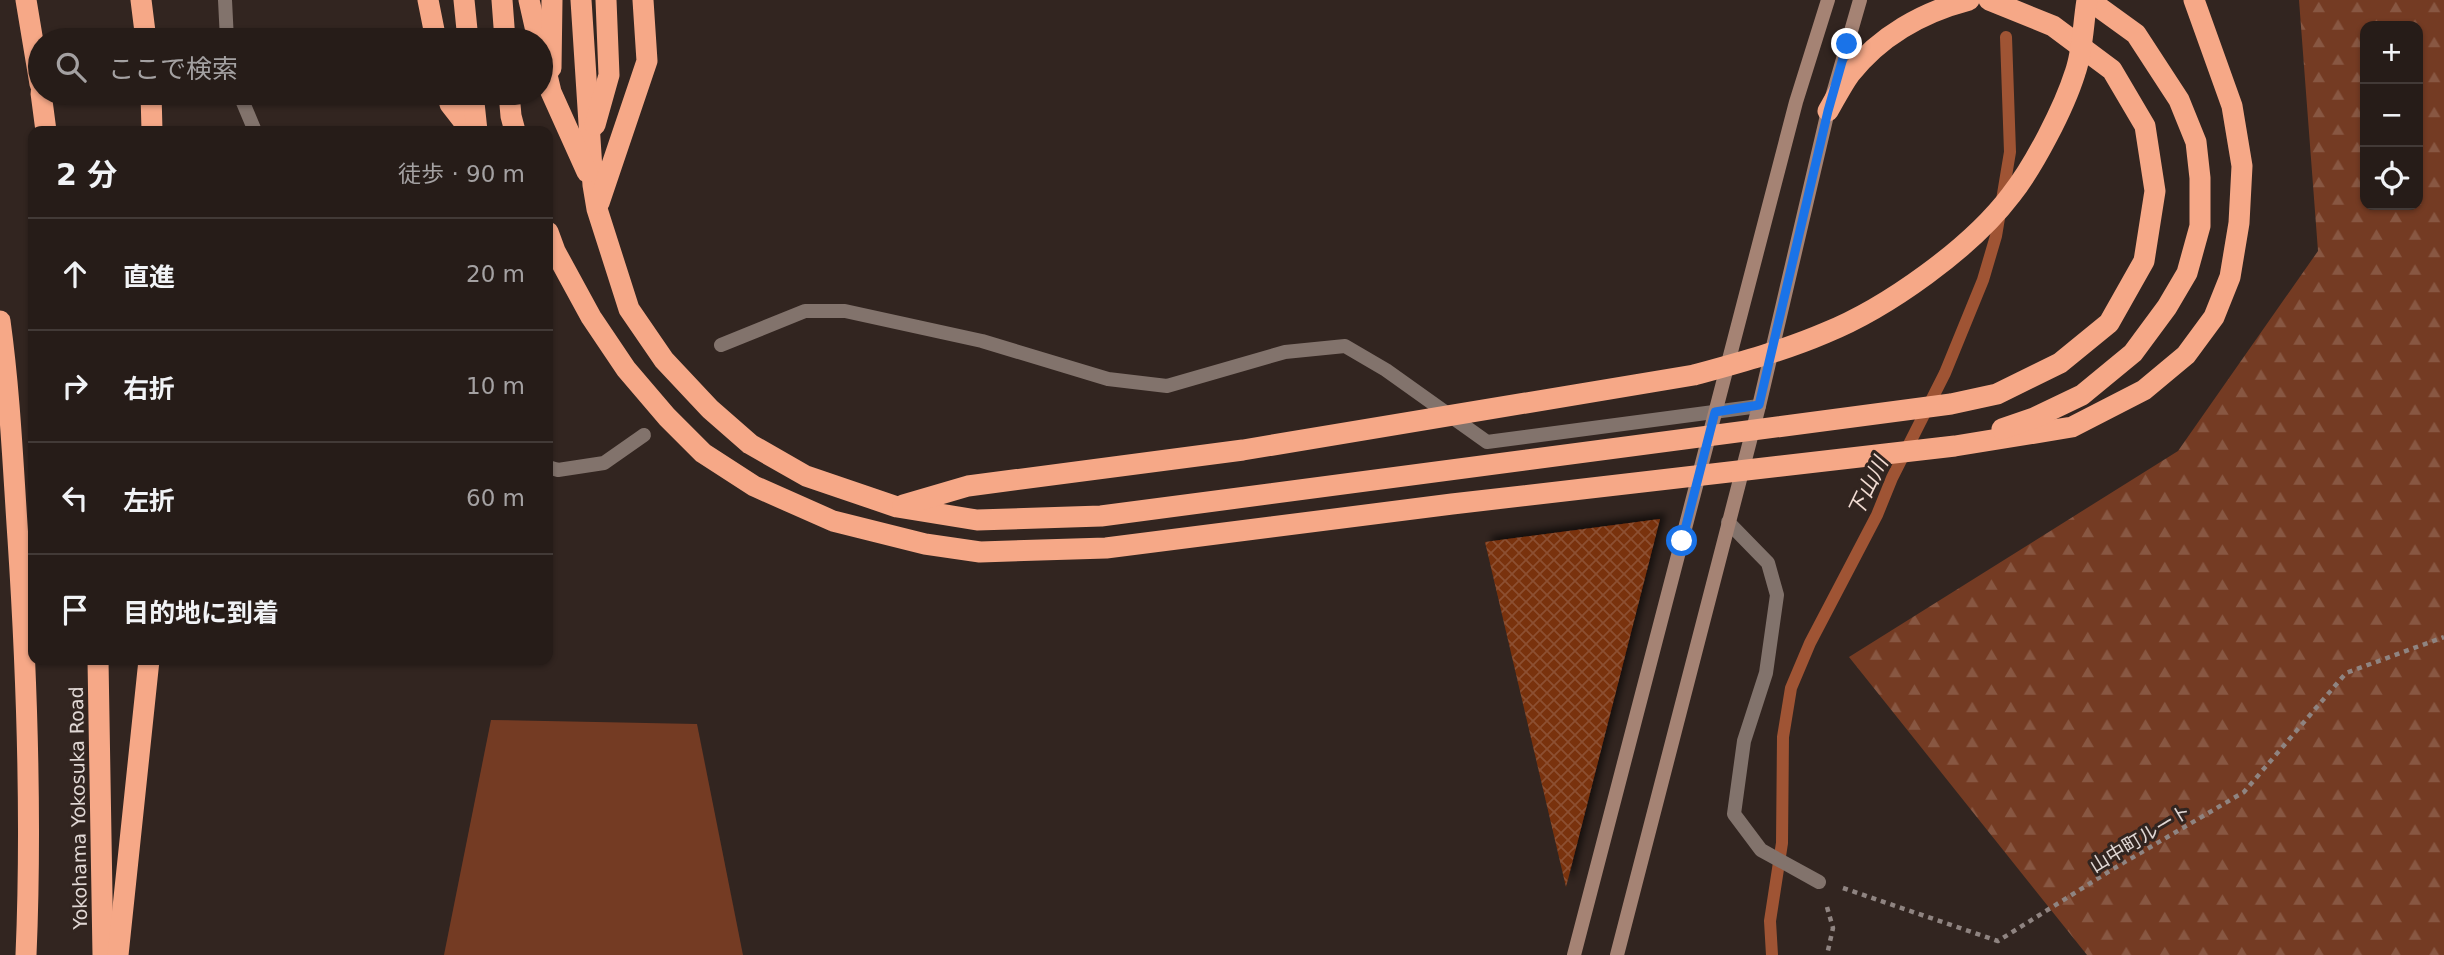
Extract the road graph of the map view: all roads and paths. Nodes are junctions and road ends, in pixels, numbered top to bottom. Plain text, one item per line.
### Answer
1 (26, 0) edge
2 (141, 0) edge
3 (225, 0) edge
4 (428, 0) edge
5 (464, 0) edge
6 (502, 0) edge
7 (529, 0) edge
8 (552, 0) edge
9 (582, 0) edge
10 (606, 0) edge
11 (643, 0) edge
12 (1828, 0) edge
13 (1860, 0) edge
14 (1969, 0) edge
15 (1989, 0) edge
16 (2088, 0) edge
17 (2194, 0) edge
18 (31, 28) edge
19 (144, 28) edge
20 (226, 28) edge
21 (434, 28) edge
22 (467, 28) edge
23 (504, 28) edge
24 (535, 28) edge
25 (552, 28) edge
26 (553, 96) edge
27 (43, 105) edge
28 (151, 105) edge
29 (244, 105) edge
30 (451, 105) edge
31 (474, 105) edge
32 (510, 105) edge
33 (1828, 111) junction
34 (45, 126) edge
35 (152, 126) edge
36 (253, 126) edge
37 (467, 126) edge
38 (476, 126) edge
39 (513, 126) edge
40 (590, 143) junction
41 (593, 184) junction
42 (597, 209) junction
43 (553, 246) edge
44 (0, 321) edge
45 (721, 345) dead end
46 (1759, 405) junction
47 (1715, 412) junction
48 (644, 435) dead end
49 (1955, 446) junction
50 (553, 468) edge
51 (897, 507) junction
52 (1728, 522) junction
53 (2444, 637) edge
54 (99, 665) edge
55 (148, 665) edge
56 (1814, 880) junction
57 (26, 955) edge
58 (103, 955) edge
59 (118, 955) edge
60 (1574, 955) edge
61 (1617, 955) edge
62 (1827, 955) edge

1 - 18 highway
2 - 19 highway
3 - 20 street
4 - 21 highway
5 - 22 highway
6 - 23 highway
7 - 24 highway
8 - 25 highway
9 - 40 highway
10 - 40 highway
11 - 42 highway
12 - 47 street
13 - 33 street
14 - 33 highway
15 - 51 highway
16 - 49 highway
16 - 51 highway
17 - 49 highway
26 - 41 highway
27 - 34 highway
28 - 35 highway
29 - 36 street
30 - 37 highway
31 - 38 highway
32 - 39 highway
33 - 46 street
40 - 41 highway
41 - 42 highway
42 - 51 highway
43 - 49 highway
44 - 57 highway
45 - 47 street
46 - 47 street
46 - 52 street
47 - 60 street
48 - 50 street
52 - 56 street
52 - 61 street
53 - 56 path, 山中町ルート
54 - 58 highway, Yokohama Yokosuka Road
55 - 59 highway
56 - 62 path

